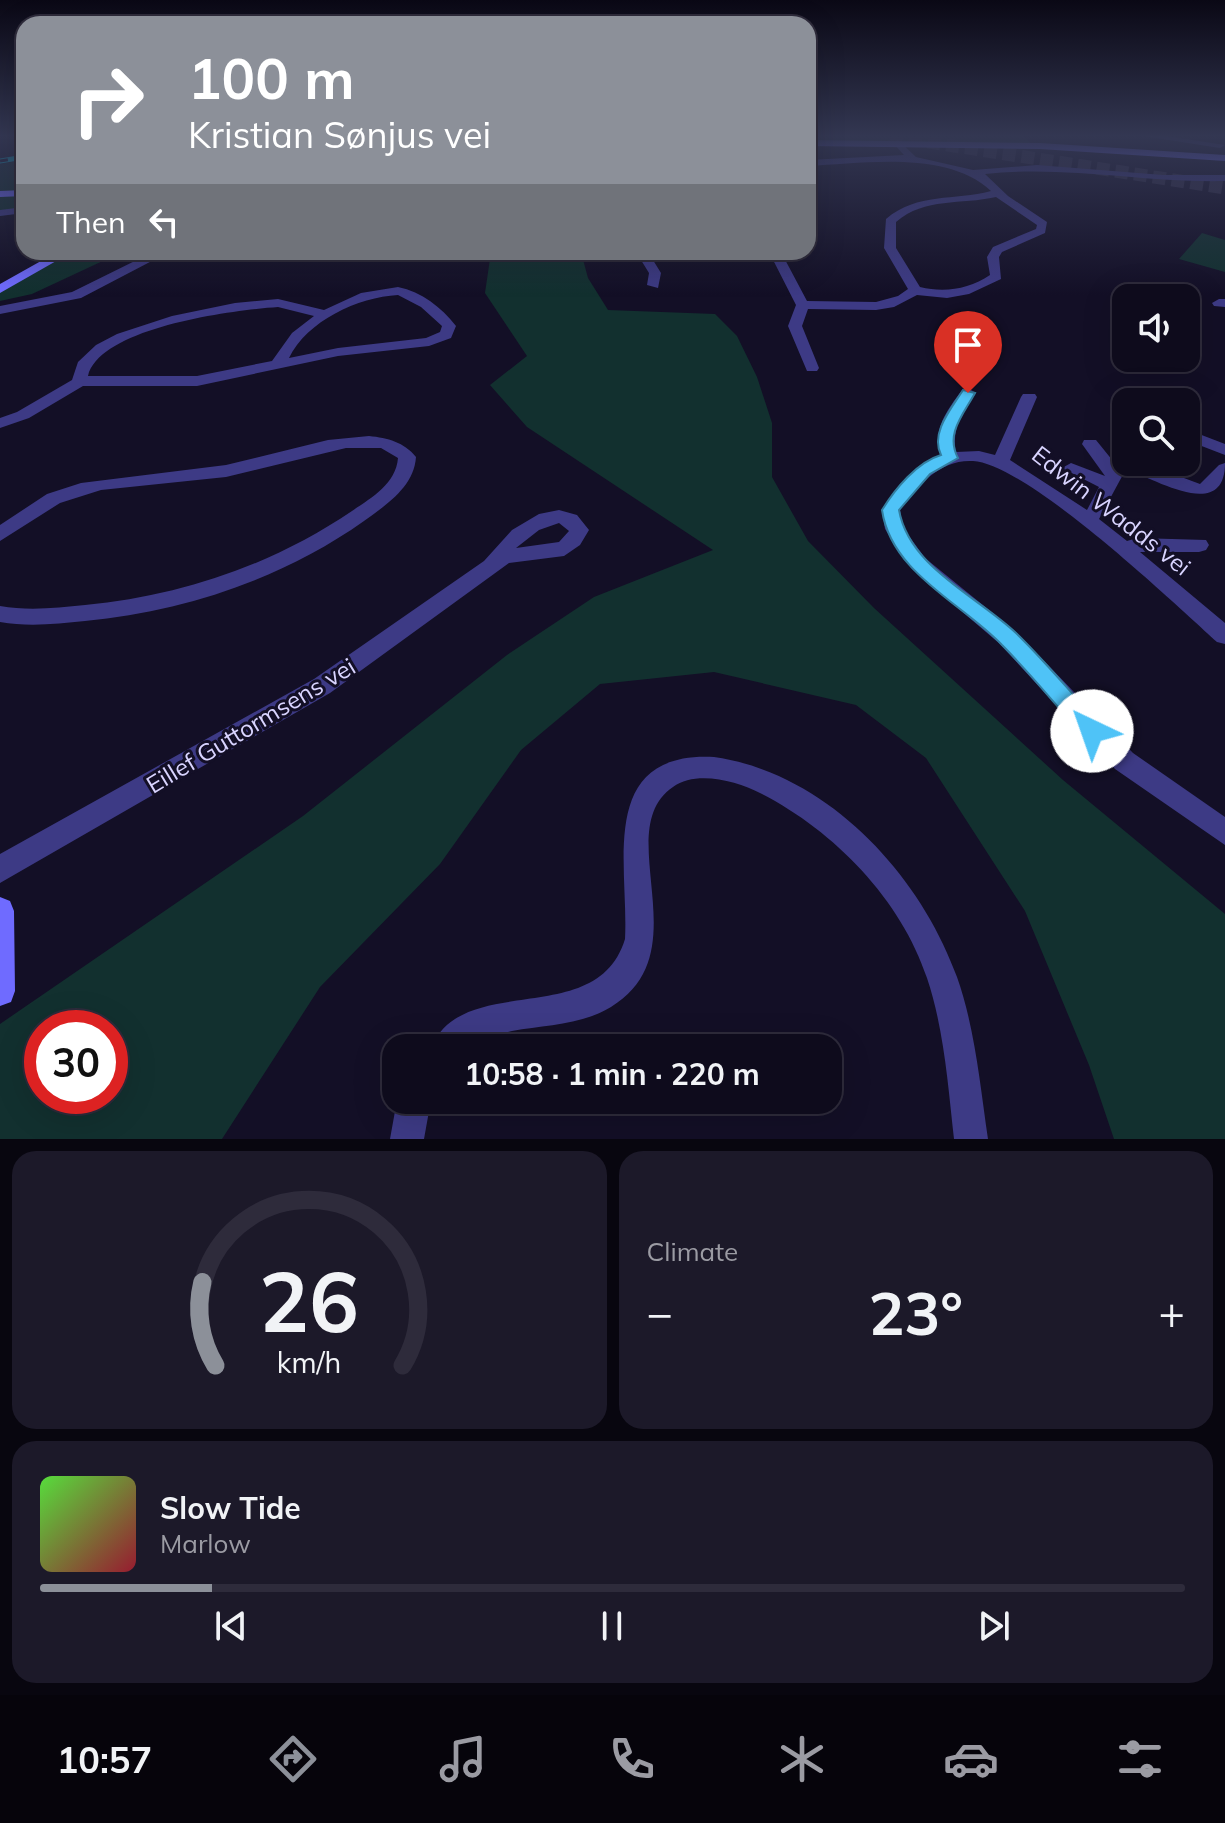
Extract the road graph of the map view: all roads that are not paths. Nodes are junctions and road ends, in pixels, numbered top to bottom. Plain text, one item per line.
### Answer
1 (994, 189) edge
2 (998, 193) junction
3 (52, 260) edge
4 (146, 260) edge
5 (647, 260) edge
6 (779, 260) edge
7 (653, 285) dead end
8 (0, 289) edge
9 (915, 290) junction
10 (76, 295) junction
11 (803, 305) junction
12 (0, 310) edge
13 (65, 310) dead end
14 (326, 315) junction
15 (279, 362) junction
16 (812, 368) dead end
17 (79, 382) junction
18 (968, 393) dead end
19 (1029, 397) dead end
20 (0, 423) edge
21 (1200, 440) edge
22 (1090, 444) dead end
23 (1225, 450) edge
24 (950, 458) junction
25 (1001, 461) junction
26 (1112, 463) edge
27 (1071, 468) dead end
28 (1112, 468) edge
29 (1225, 469) edge
30 (1114, 476) edge
31 (1147, 476) edge
32 (1085, 521) junction
33 (0, 534) edge
34 (1199, 545) dead end
35 (1123, 549) junction
36 (491, 566) dead end
37 (0, 614) edge
38 (1225, 636) edge
39 (1225, 832) edge
40 (0, 869) edge
41 (0, 911) edge
42 (0, 991) edge
43 (462, 1034) edge
44 (411, 1114) edge
45 (407, 1139) edge
46 (971, 1139) edge

1 - 2 street
2 - 9 street
2 - 9 street
3 - 8 street
4 - 10 street
5 - 7 street
6 - 11 street
9 - 11 street
10 - 12 street
10 - 13 street
11 - 16 street
14 - 15 street
14 - 15 street
14 - 17 street
15 - 17 street
17 - 20 street
18 - 24 street
19 - 25 street, Edwin Wadds vei
21 - 23 street
22 - 26 street
24 - 25 street, Edwin Wadds vei
24 - 39 street
25 - 32 street, Edwin Wadds vei
27 - 28 street
29 - 31 street
30 - 32 street
32 - 35 street, Edwin Wadds vei
33 - 37 street
34 - 35 street
35 - 38 street, Edwin Wadds vei
36 - 40 street, Eillef Guttormsens vei
41 - 42 street
43 - 46 street
44 - 45 street

